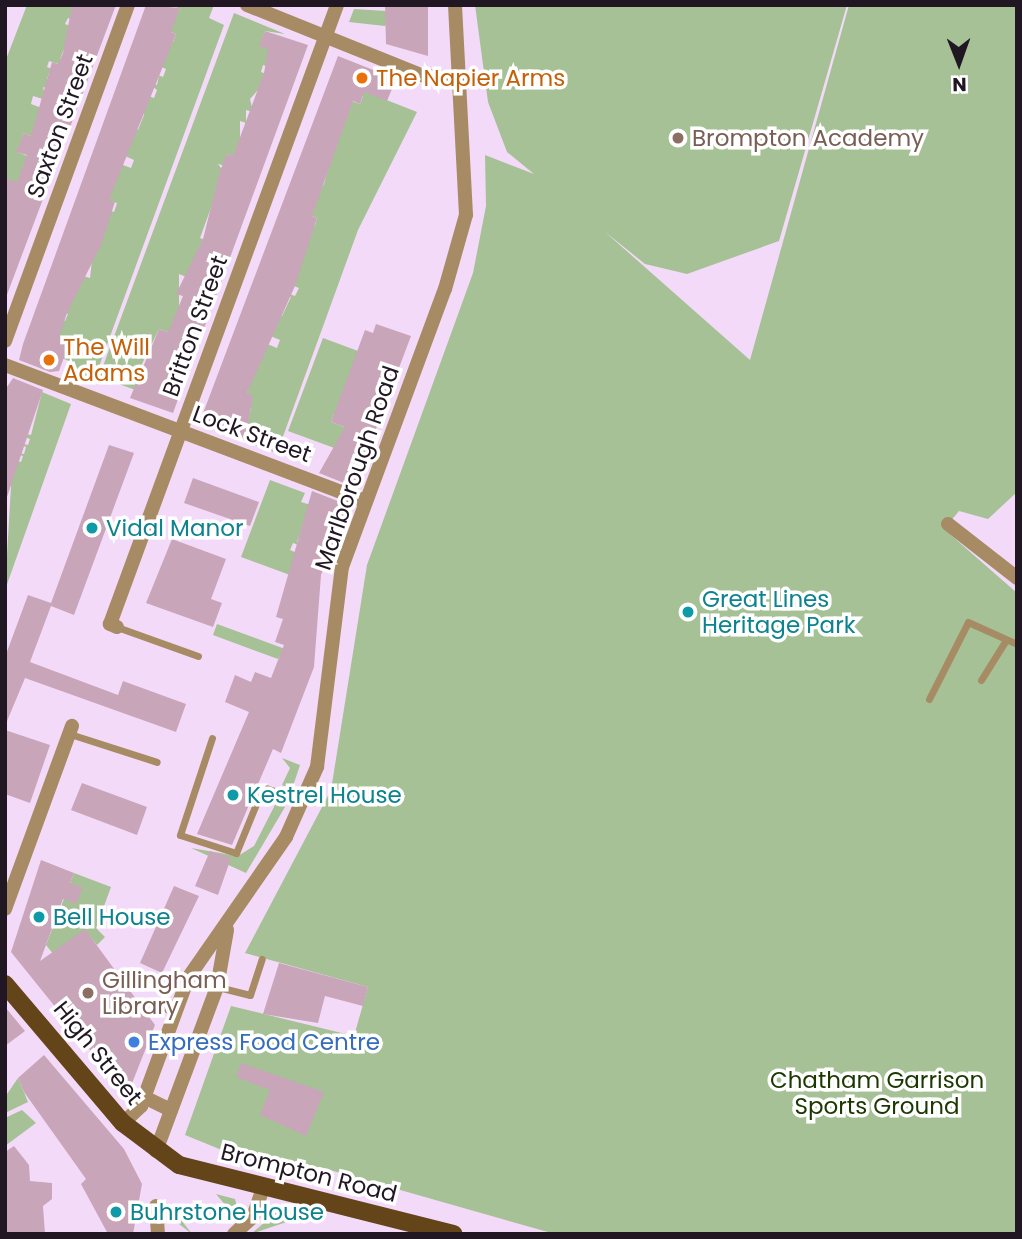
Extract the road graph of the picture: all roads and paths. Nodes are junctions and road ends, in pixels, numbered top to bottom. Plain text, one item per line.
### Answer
1 (128, 5) edge
2 (247, 5) edge
3 (337, 5) edge
4 (455, 5) edge
5 (325, 37) junction
6 (461, 80) junction
7 (5, 341) edge
8 (5, 365) edge
9 (181, 431) junction
10 (366, 501) junction
11 (948, 524) dead end
12 (1017, 578) edge
13 (117, 627) joint
14 (1006, 639) junction
15 (1017, 644) edge
16 (198, 656) dead end
17 (981, 680) dead end
18 (929, 699) dead end
19 (71, 730) joint
20 (212, 738) dead end
21 (158, 762) dead end
22 (305, 803) junction
23 (5, 909) edge
24 (227, 930) junction
25 (262, 959) dead end
26 (5, 984) edge
27 (217, 987) junction
28 (161, 1005) dead end
29 (175, 1015) junction
30 (144, 1097) junction
31 (171, 1110) junction
32 (123, 1123) junction
33 (156, 1151) junction
34 (263, 1188) junction
35 (156, 1206) dead end
36 (158, 1234) edge
37 (234, 1234) edge
38 (453, 1234) edge

1 - 7 street, Saxton Street
2 - 5 street
3 - 5 street, Britton Street
4 - 6 street, Marlborough Road
5 - 6 street
5 - 9 street, Britton Street
6 - 10 street, Marlborough Road
8 - 9 street, Lock Street
9 - 10 street, Lock Street
9 - 13 street, Britton Street
10 - 22 street, Marlborough Road
11 - 12 street
13 - 16 lane
14 - 15 lane
14 - 17 lane
14 - 18 lane
19 - 21 lane
19 - 23 street
20 - 22 lane
22 - 24 street, Marlborough Road
24 - 27 street, Marlborough Road
24 - 29 street, Marlborough Road
25 - 27 lane
26 - 32 main road, High Street
27 - 31 street, Marlborough Road
28 - 29 lane
29 - 30 street, Marlborough Road
30 - 31 street
30 - 32 street, Marlborough Road
31 - 33 street, Marlborough Road
32 - 33 main road, High Street
33 - 34 main road, Brompton Road
34 - 37 street
34 - 38 main road, Brompton Road
35 - 36 street

